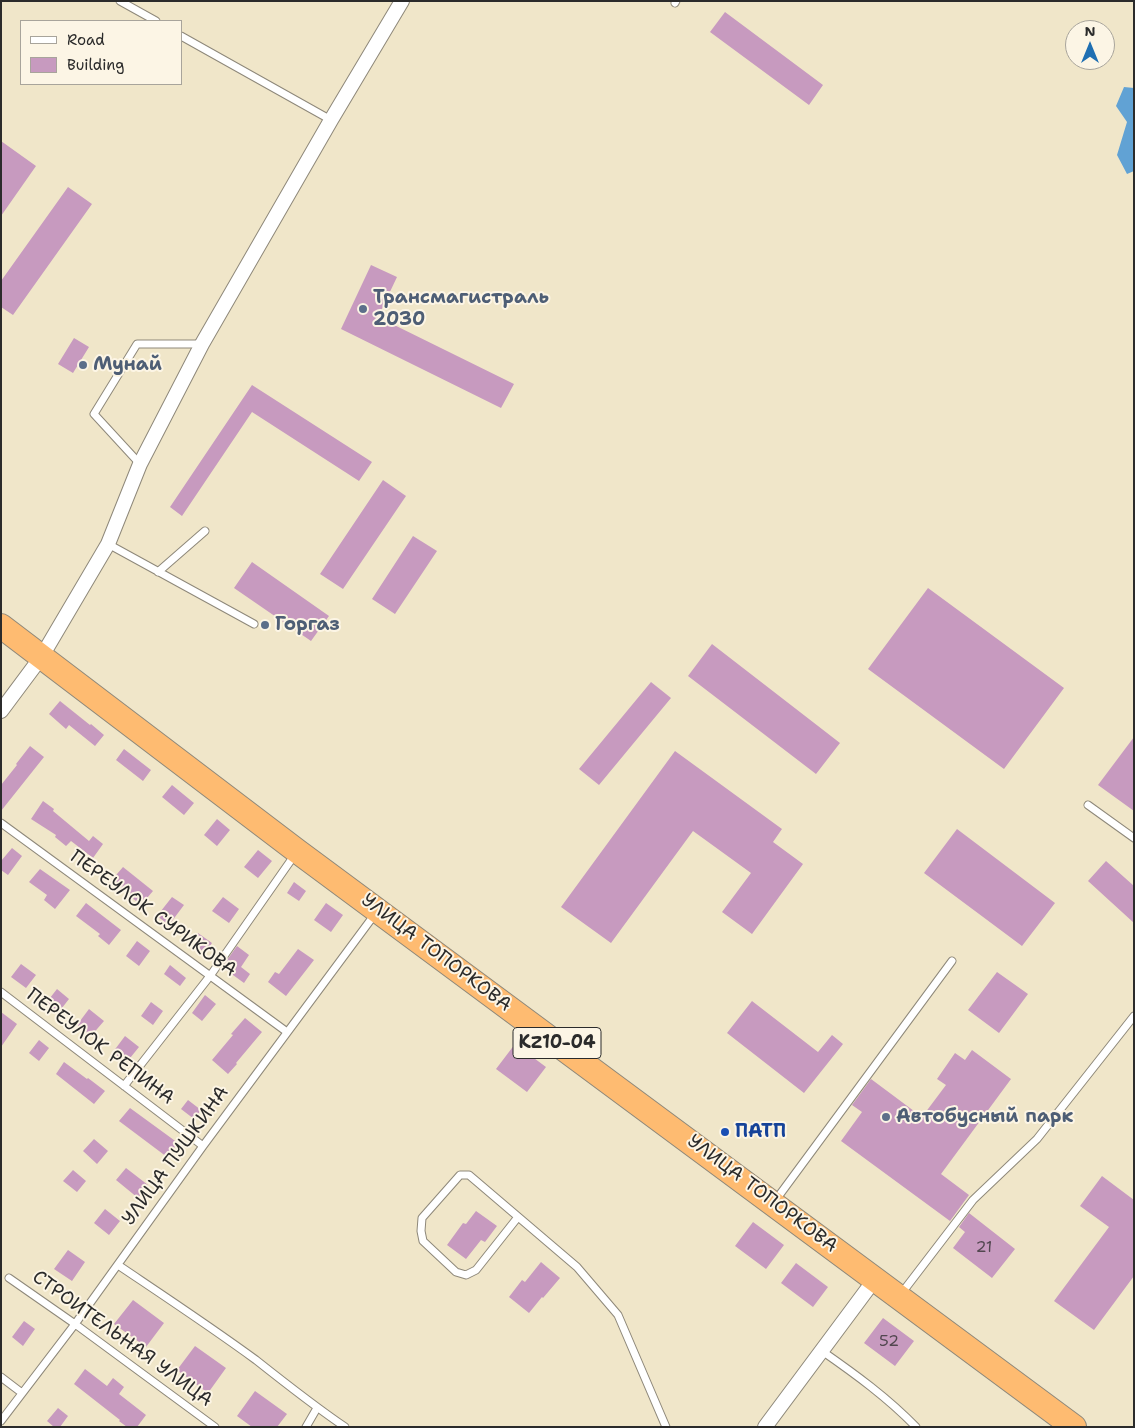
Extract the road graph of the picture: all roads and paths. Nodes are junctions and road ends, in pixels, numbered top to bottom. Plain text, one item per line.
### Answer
1 (120, 1) edge
2 (402, 1) edge
3 (154, 20) edge
4 (182, 37) edge
5 (331, 120) junction
6 (202, 344) junction
7 (140, 464) junction
8 (206, 531) dead end
9 (108, 544) junction
10 (158, 572) junction
11 (254, 624) dead end
12 (1, 626) edge
13 (42, 656) junction
14 (1, 711) edge
15 (1088, 805) dead end
16 (1, 823) edge
17 (1134, 838) edge
18 (297, 851) junction
19 (378, 910) junction
20 (952, 961) dead end
21 (210, 976) junction
22 (1, 992) edge
23 (1134, 1016) edge
24 (286, 1032) junction
25 (124, 1086) junction
26 (203, 1146) junction
27 (774, 1203) junction
28 (518, 1217) junction
29 (118, 1265) junction
30 (9, 1278) dead end
31 (875, 1279) junction
32 (899, 1296) junction
33 (75, 1324) junction
34 (822, 1351) junction
35 (1, 1377) edge
36 (22, 1393) junction
37 (317, 1408) junction
38 (1, 1421) edge
39 (215, 1427) edge
40 (306, 1427) edge
41 (345, 1427) edge
42 (666, 1427) edge
43 (765, 1427) edge
44 (916, 1427) edge
45 (1074, 1427) edge

1 - 3 lane
2 - 5 street
4 - 5 lane
5 - 6 street
6 - 7 street
6 - 7 lane
7 - 9 street
8 - 10 lane
9 - 10 lane
9 - 13 street
10 - 11 lane
12 - 13 highway, KZ10-04
13 - 14 street
13 - 18 highway, УЛИЦА ТОПОРКОВА / KZ10-04
15 - 17 lane
16 - 21 lane, ПЕРЕУЛОК СУРИКОВА
18 - 19 highway, УЛИЦА ТОПОРКОВА / KZ10-04
18 - 21 lane
19 - 24 lane, УЛИЦА ПУШКИНА
19 - 27 highway, УЛИЦА ТОПОРКОВА / KZ10-04
20 - 27 lane
21 - 24 lane, ПЕРЕУЛОК СУРИКОВА
21 - 25 lane
22 - 25 lane, ПЕРЕУЛОК РЕПИНА
23 - 32 lane
24 - 26 lane, УЛИЦА ПУШКИНА
25 - 26 lane, ПЕРЕУЛОК РЕПИНА
26 - 29 lane, УЛИЦА ПУШКИНА
27 - 31 highway, УЛИЦА ТОПОРКОВА / KZ10-04
28 - 28 lane
28 - 42 lane
29 - 33 lane, УЛИЦА ПУШКИНА
29 - 37 lane
30 - 33 lane, СТРОИТЕЛЬНАЯ УЛИЦА
31 - 32 highway, УЛИЦА ТОПОРКОВА / KZ10-04
31 - 34 street
32 - 45 highway, УЛИЦА ТОПОРКОВА / KZ10-04
33 - 36 lane, УЛИЦА ПУШКИНА
33 - 39 lane, СТРОИТЕЛЬНАЯ УЛИЦА
34 - 43 street
34 - 44 lane
35 - 36 lane
36 - 38 lane, УЛИЦА ПУШКИНА
37 - 40 lane
37 - 41 lane

